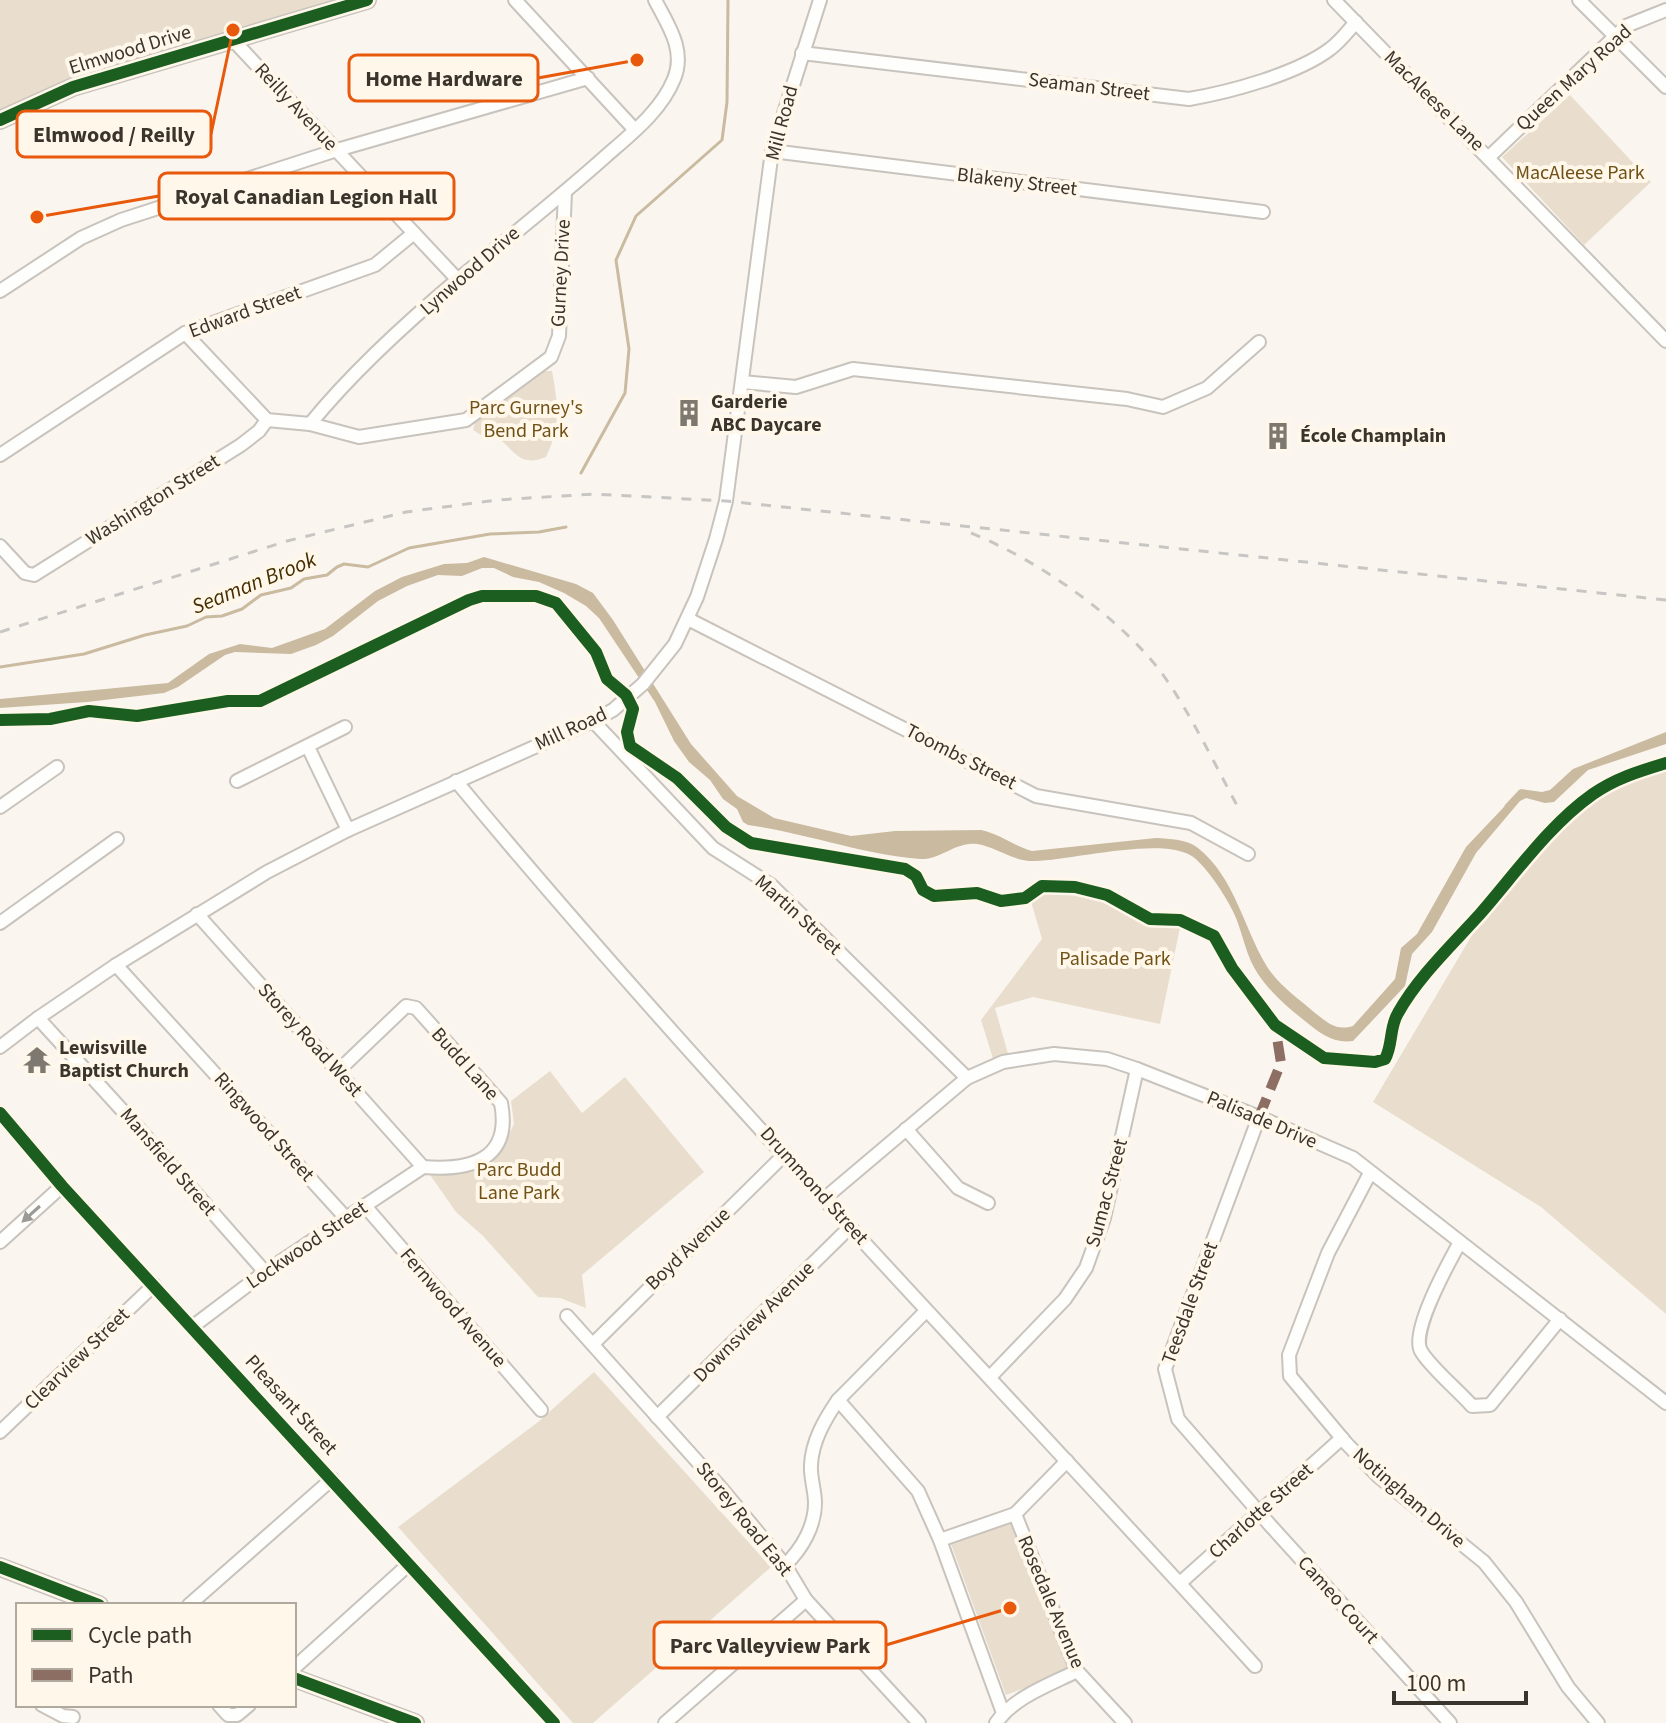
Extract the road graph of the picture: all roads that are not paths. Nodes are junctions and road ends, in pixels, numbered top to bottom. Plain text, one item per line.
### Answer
1 (367, 0) edge
2 (515, 0) edge
3 (655, 0) edge
4 (820, 0) edge
5 (1334, 0) edge
6 (1579, 0) edge
7 (1666, 10) edge
8 (1356, 22) junction
9 (1615, 36) junction
10 (233, 40) junction
11 (802, 53) junction
12 (588, 78) junction
13 (1666, 87) edge
14 (0, 120) edge
15 (635, 130) junction
16 (337, 150) junction
17 (772, 151) junction
18 (1489, 157) junction
19 (565, 192) junction
20 (1263, 212) dead end
21 (414, 233) junction
22 (458, 280) junction
23 (0, 291) edge
24 (185, 333) junction
25 (1666, 341) edge
26 (1259, 342) dead end
27 (742, 382) junction
28 (267, 420) junction
29 (310, 424) junction
30 (0, 455) edge
31 (0, 546) edge
32 (688, 619) junction
33 (593, 721) junction
34 (345, 727) dead end
35 (308, 747) junction
36 (57, 767) dead end
37 (237, 781) dead end
38 (456, 781) junction
39 (0, 807) edge
40 (348, 830) junction
41 (117, 839) dead end
42 (1248, 854) dead end
43 (197, 914) junction
44 (0, 923) edge
45 (116, 965) junction
46 (38, 1018) junction
47 (0, 1047) edge
48 (1137, 1069) junction
49 (338, 1071) junction
50 (967, 1078) junction
51 (0, 1113) edge
52 (1259, 1117) junction
53 (906, 1129) junction
54 (785, 1154) junction
55 (423, 1167) junction
56 (1370, 1173) junction
57 (62, 1186) junction
58 (825, 1198) junction
59 (988, 1203) dead end
60 (365, 1206) junction
61 (346, 1218) junction
62 (850, 1227) junction
63 (0, 1242) edge
64 (1460, 1242) junction
65 (265, 1272) junction
66 (154, 1285) junction
67 (926, 1311) junction
68 (567, 1316) dead end
69 (1560, 1319) junction
70 (192, 1327) junction
71 (593, 1344) junction
72 (990, 1377) junction
73 (838, 1400) junction
74 (1666, 1403) edge
75 (541, 1410) dead end
76 (657, 1417) junction
77 (0, 1432) edge
78 (1342, 1438) junction
79 (1067, 1461) junction
80 (332, 1479) junction
81 (1260, 1513) junction
82 (1015, 1514) junction
83 (940, 1540) junction
84 (408, 1565) junction
85 (785, 1565) junction
86 (0, 1567) edge
87 (1180, 1583) junction
88 (806, 1600) junction
89 (94, 1603) edge
90 (191, 1603) edge
91 (296, 1666) edge
92 (1255, 1666) dead end
93 (1077, 1671) junction
94 (296, 1679) edge
95 (46, 1707) edge
96 (221, 1707) edge
97 (247, 1707) edge
98 (72, 1715) edge
99 (1000, 1718) edge
100 (415, 1723) edge
101 (554, 1723) edge
102 (665, 1723) edge
103 (919, 1723) edge
104 (1125, 1723) edge
105 (1450, 1723) edge
106 (1598, 1723) edge

1 - 10 main road, Elmwood Drive
2 - 12 street
3 - 15 street, Lynwood Drive
4 - 11 street, Mill Road
5 - 8 street, MacAleese Lane
6 - 9 street
7 - 9 street, Queen Mary Road
8 - 11 street, Seaman Street
8 - 18 street, MacAleese Lane
9 - 13 street
9 - 18 street, Queen Mary Road
10 - 14 main road, Elmwood Drive
10 - 16 street, Reilly Avenue
11 - 17 street, Mill Road
12 - 15 street
12 - 16 street
15 - 19 street, Lynwood Drive
16 - 21 street, Reilly Avenue
16 - 23 street
17 - 20 street, Blakeny Street
17 - 27 street, Mill Road
18 - 25 street, MacAleese Lane
19 - 22 street, Lynwood Drive
19 - 29 street, Gurney Drive
21 - 22 street, Reilly Avenue
21 - 24 street, Edward Street
22 - 29 street, Lynwood Drive
24 - 28 street
24 - 30 street, Edward Street
26 - 27 street
27 - 32 street, Mill Road
28 - 29 street, Gurney Drive
28 - 31 street, Washington Street
32 - 33 street, Mill Road
32 - 42 street, Toombs Street
33 - 38 street, Mill Road
33 - 50 street, Martin Street
34 - 35 street
35 - 37 street
35 - 40 street
36 - 39 street
38 - 40 street, Mill Road
38 - 54 street, Drummond Street
40 - 43 street, Mill Road
41 - 44 street
43 - 45 street, Mill Road
43 - 49 street, Storey Road West
45 - 46 street, Mill Road
45 - 61 street, Ringwood Street
46 - 47 street, Mill Road
46 - 65 street, Mansfield Street
48 - 50 street, Palisade Drive
48 - 52 street, Palisade Drive
48 - 72 street, Sumac Street
49 - 55 street, Storey Road West
49 - 55 street, Budd Lane
50 - 53 street, Palisade Drive
51 - 57 street, Pleasant Street
52 - 56 street, Palisade Drive
52 - 81 street, Teesdale Street
53 - 58 street, Palisade Drive
53 - 59 street
54 - 58 street, Drummond Street
54 - 71 street, Boyd Avenue
55 - 60 street, Lockwood Street
56 - 64 street, Palisade Drive
56 - 78 street, Notingham Drive
57 -> 63 street
57 - 66 street, Pleasant Street
58 - 62 street, Drummond Street
60 - 61 street, Lockwood Street
60 - 75 street, Fernwood Avenue
61 - 65 street, Lockwood Street
62 - 67 street, Drummond Street
62 - 76 street, Downsview Avenue
64 - 69 street, Palisade Drive
64 - 69 street
65 - 70 street, Lockwood Street
66 - 70 street, Pleasant Street
66 - 77 street, Clearview Street
67 - 72 street, Drummond Street
67 - 73 street
68 - 71 street, Storey Road East
69 - 74 street, Palisade Drive
70 - 80 street, Pleasant Street
71 - 76 street, Storey Road East
72 - 79 street, Drummond Street
73 - 83 street
73 - 85 street
76 - 85 street, Storey Road East
78 - 81 street, Charlotte Street
78 - 106 street, Notingham Drive
79 - 82 street
79 - 87 street, Drummond Street
80 - 84 street, Pleasant Street
80 - 90 street
81 - 87 street, Charlotte Street
81 - 105 street, Cameo Court
82 - 83 street
82 - 93 street, Rosedale Avenue
83 - 99 street
84 - 91 street
84 - 101 street, Pleasant Street
85 - 88 street, Storey Road East
86 - 89 main road
87 - 92 street, Drummond Street
88 - 102 street
88 - 103 street, Storey Road East
93 - 99 street
93 - 104 street, Rosedale Avenue
94 - 100 main road
95 - 98 street
96 - 97 street

